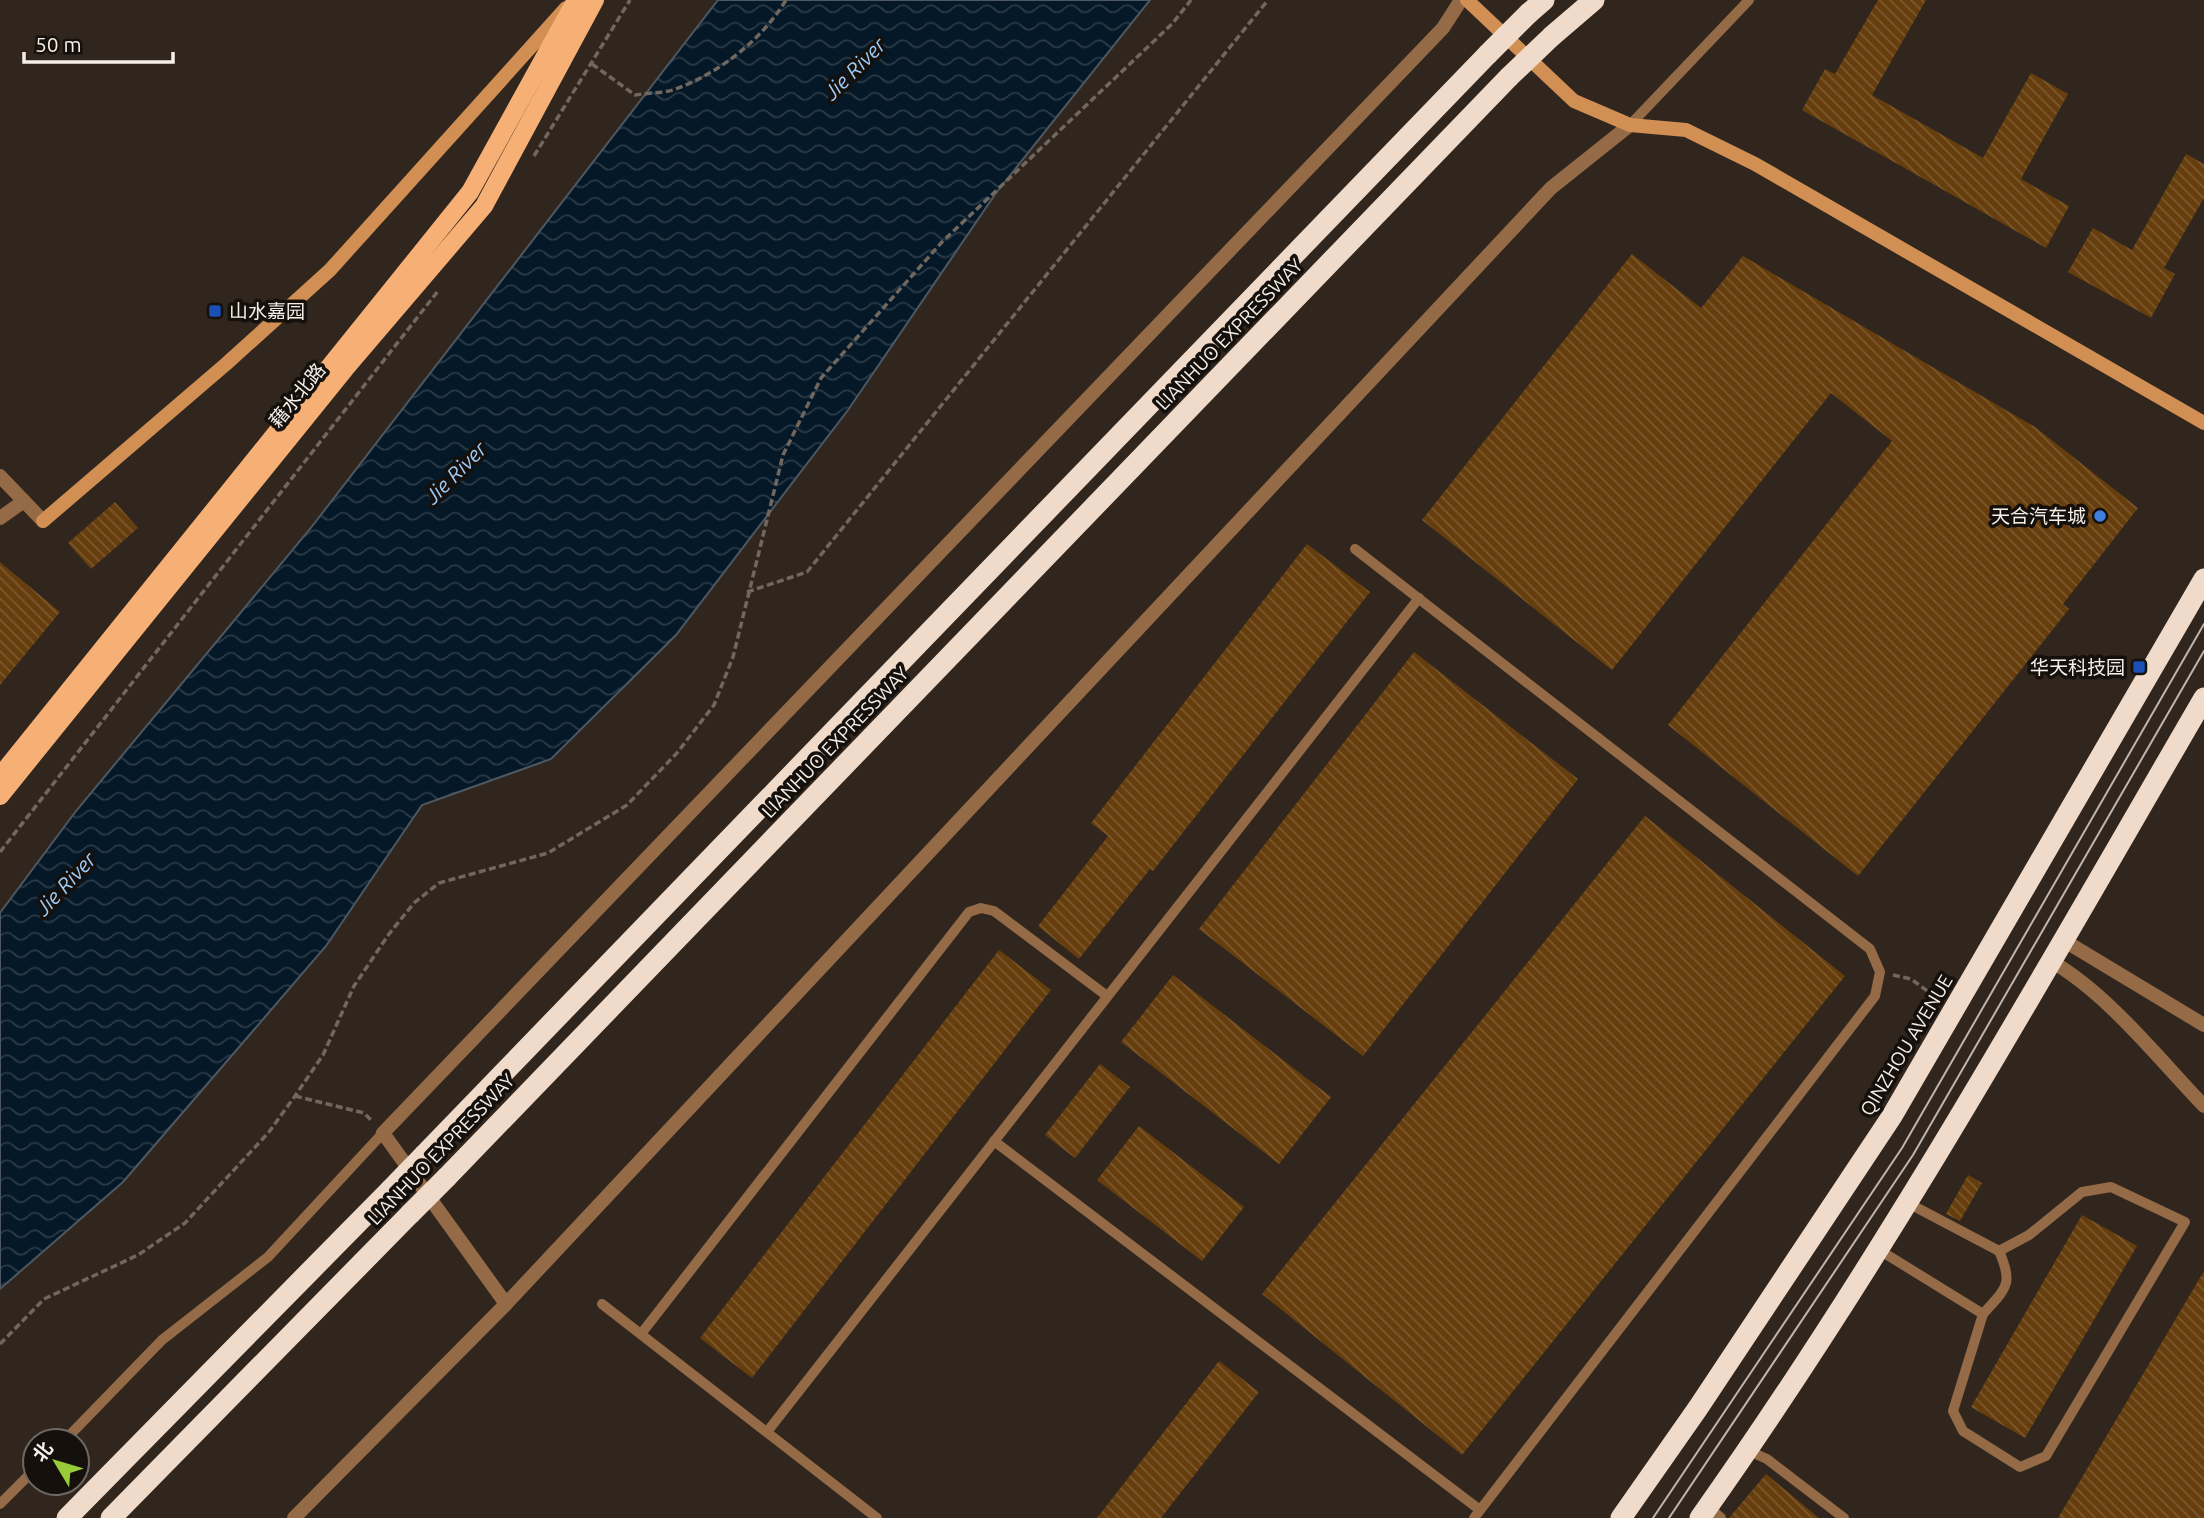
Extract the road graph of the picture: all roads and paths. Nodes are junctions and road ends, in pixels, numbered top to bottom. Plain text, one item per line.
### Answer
1 (575, 0) edge
2 (595, 0) edge
3 (629, 0) edge
4 (786, 0) edge
5 (1191, 0) edge
6 (1268, 0) edge
7 (1461, 0) edge
8 (1466, 0) edge
9 (1594, 0) edge
10 (1749, 0) edge
11 (1537, 7) edge
12 (592, 64) junction
13 (1630, 125) junction
14 (529, 163) dead end
15 (441, 287) dead end
16 (2204, 423) edge
17 (0, 476) edge
18 (24, 501) junction
19 (0, 518) edge
20 (1355, 549) dead end
21 (2204, 579) edge
22 (747, 592) junction
23 (1419, 598) junction
24 (2204, 698) edge
25 (0, 776) edge
26 (0, 796) edge
27 (0, 852) edge
28 (2063, 940) junction
29 (2051, 961) junction
30 (1880, 972) junction
31 (1107, 996) junction
32 (1954, 1010) junction
33 (2204, 1025) edge
34 (295, 1097) junction
35 (2204, 1106) edge
36 (383, 1133) junction
37 (994, 1141) junction
38 (1906, 1202) junction
39 (1876, 1248) junction
40 (1999, 1251) junction
41 (506, 1304) junction
42 (602, 1304) dead end
43 (1983, 1314) junction
44 (641, 1334) junction
45 (0, 1344) edge
46 (77, 1427) edge
47 (767, 1432) junction
48 (1749, 1451) junction
49 (21, 1483) edge
50 (0, 1504) edge
51 (1477, 1514) edge
52 (1710, 1514) edge
53 (67, 1518) edge
54 (111, 1518) edge
55 (295, 1518) edge
56 (877, 1518) edge
57 (1621, 1518) edge
58 (1844, 1518) edge

1 - 18 street
1 - 25 main road, 藉水北路
2 - 26 main road, 藉水北路
3 - 12 path
4 - 12 path
5 - 22 path
6 - 22 path
7 - 36 street
8 - 13 street
9 - 54 highway, LIANHUO EXPRESSWAY, bridge
10 - 13 lane
11 - 53 highway, LIANHUO EXPRESSWAY, bridge
12 - 14 path
13 - 16 street
13 - 41 street
15 - 27 path
17 - 18 street
18 - 19 street
20 - 23 lane
21 - 32 highway, QINZHOU AVENUE
22 - 34 path
23 - 30 lane
23 - 31 lane
24 - 28 highway
28 - 29 highway
28 - 33 street
29 - 35 street
29 - 38 highway
30 - 32 path
30 - 51 lane
31 - 37 lane
31 - 44 lane
32 - 57 highway, QINZHOU AVENUE
34 - 36 path
34 - 45 path
36 - 41 street
36 - 46 lane
37 - 47 lane
37 - 51 lane
38 - 39 highway
38 - 40 lane
39 - 43 lane
39 - 48 highway
40 - 43 lane
40 - 43 lane
41 - 55 street
42 - 44 lane
44 - 47 lane
47 - 56 lane
48 - 52 highway
48 - 58 lane
49 - 50 lane

